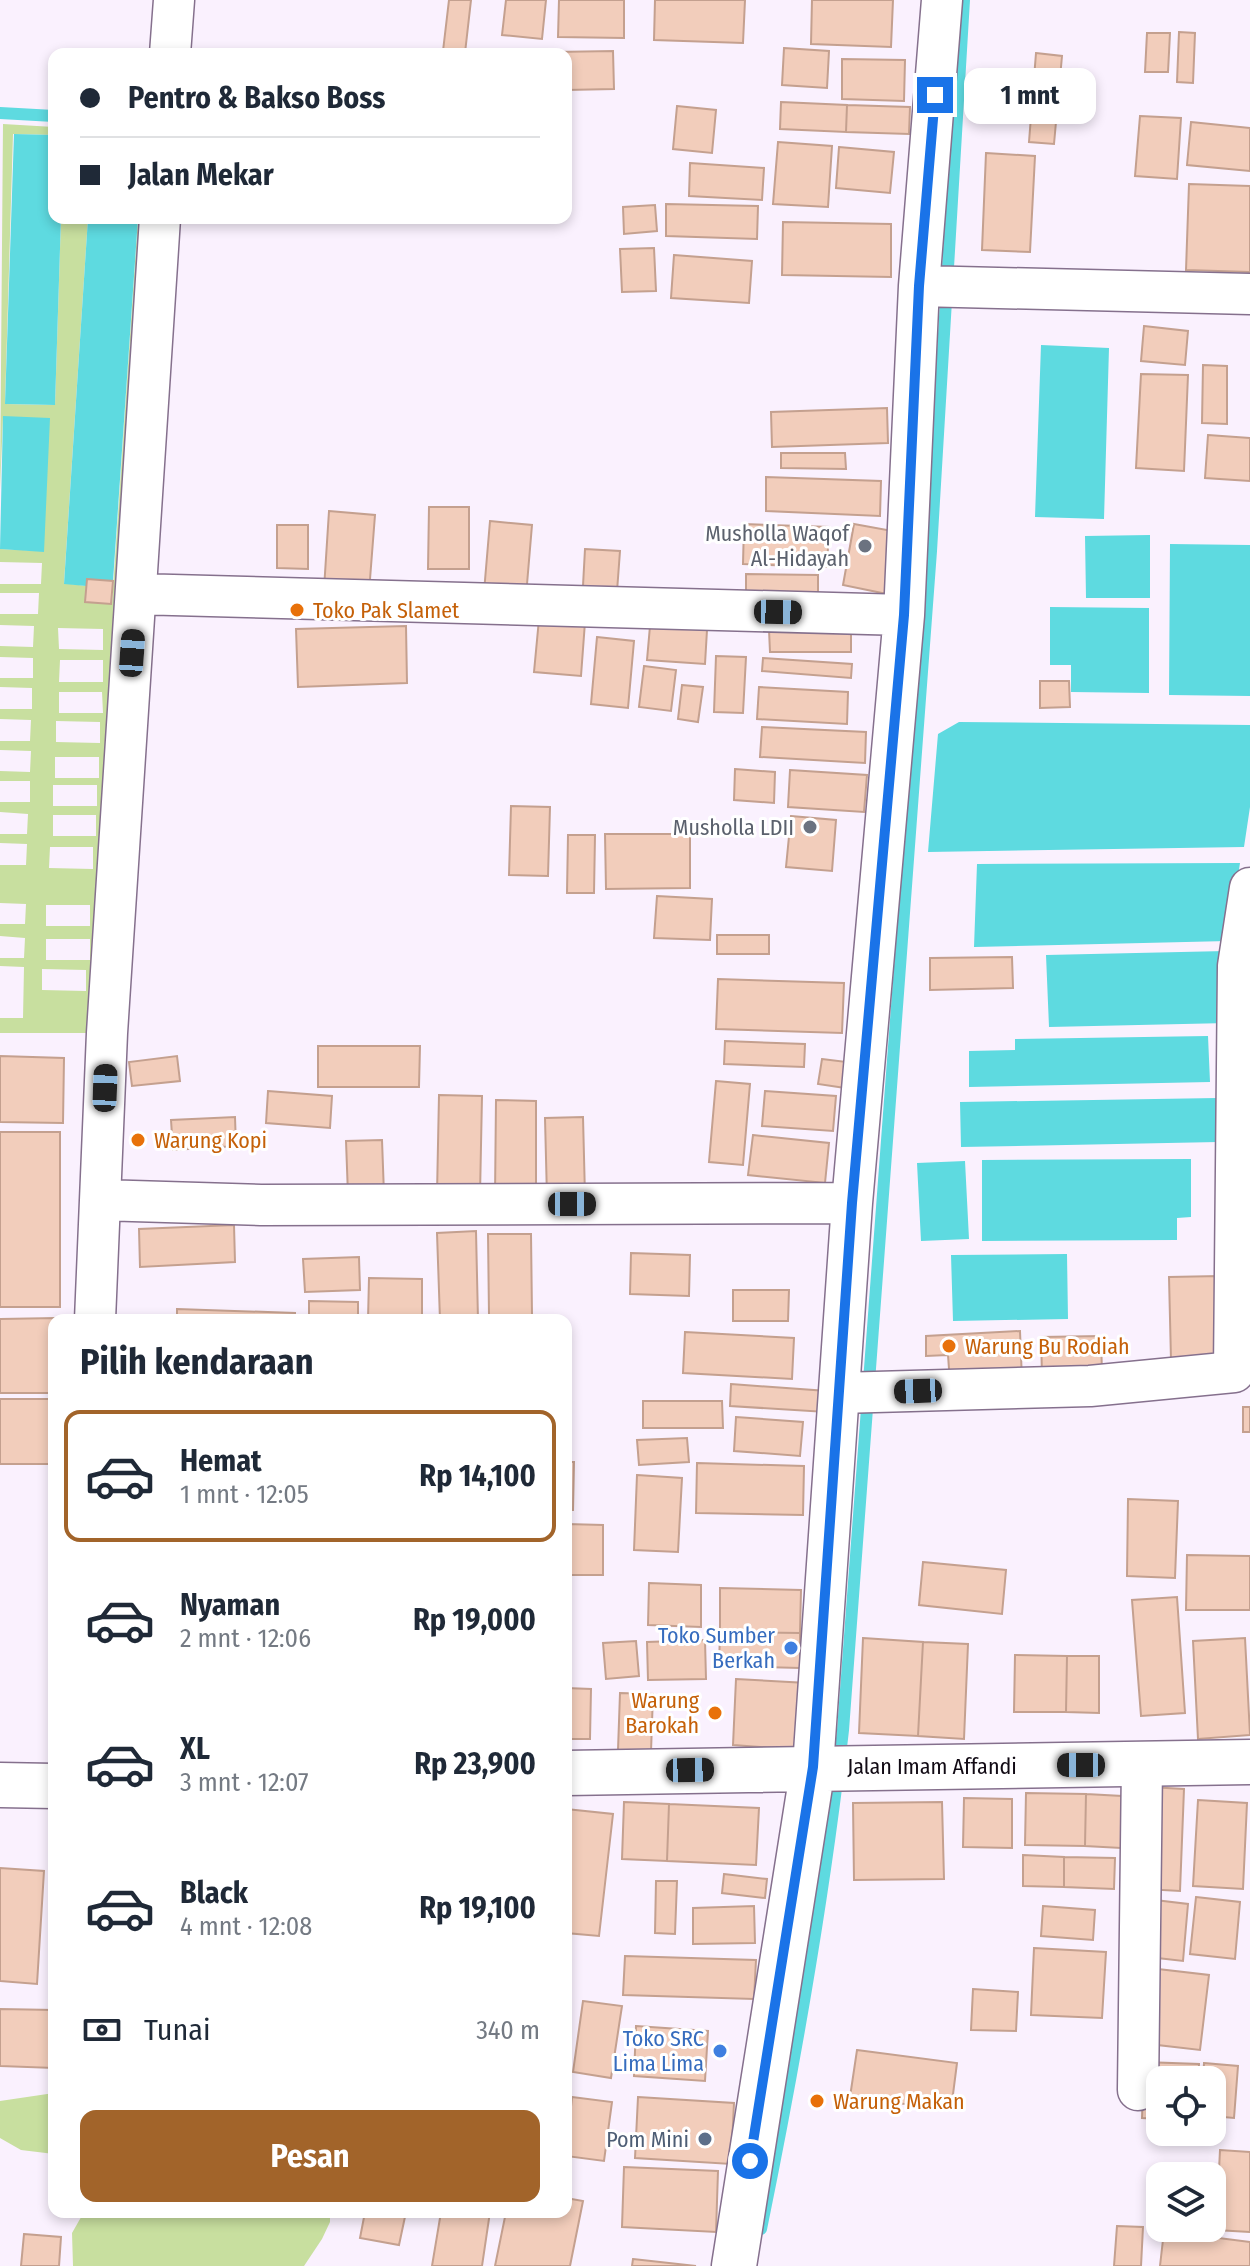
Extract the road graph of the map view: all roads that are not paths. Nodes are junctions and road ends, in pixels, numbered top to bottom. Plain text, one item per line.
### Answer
1 (174, 0) edge
2 (942, 0) edge
3 (170, 48) edge
4 (160, 224) edge
5 (940, 287) junction
6 (1250, 294) edge
7 (136, 594) junction
8 (904, 615) junction
9 (1250, 888) edge
10 (100, 1200) junction
11 (852, 1203) junction
12 (95, 1314) edge
13 (862, 1392) junction
14 (1250, 1762) edge
15 (1142, 1764) junction
16 (836, 1767) junction
17 (572, 1773) edge
18 (0, 1785) edge
19 (48, 1786) edge
20 (1138, 2090) dead end
21 (734, 2266) edge

1 - 3 street
2 - 5 street
4 - 7 street
5 - 6 street
5 - 8 street
7 - 8 street
7 - 10 street
8 - 11 street
9 - 13 street
10 - 11 street
10 - 12 street
11 - 13 street
13 - 16 street
14 - 15 street, Jalan Imam Affandi
15 - 16 street, Jalan Imam Affandi
15 - 20 street
16 - 17 street, Jalan Imam Affandi
16 - 21 street
18 - 19 street

